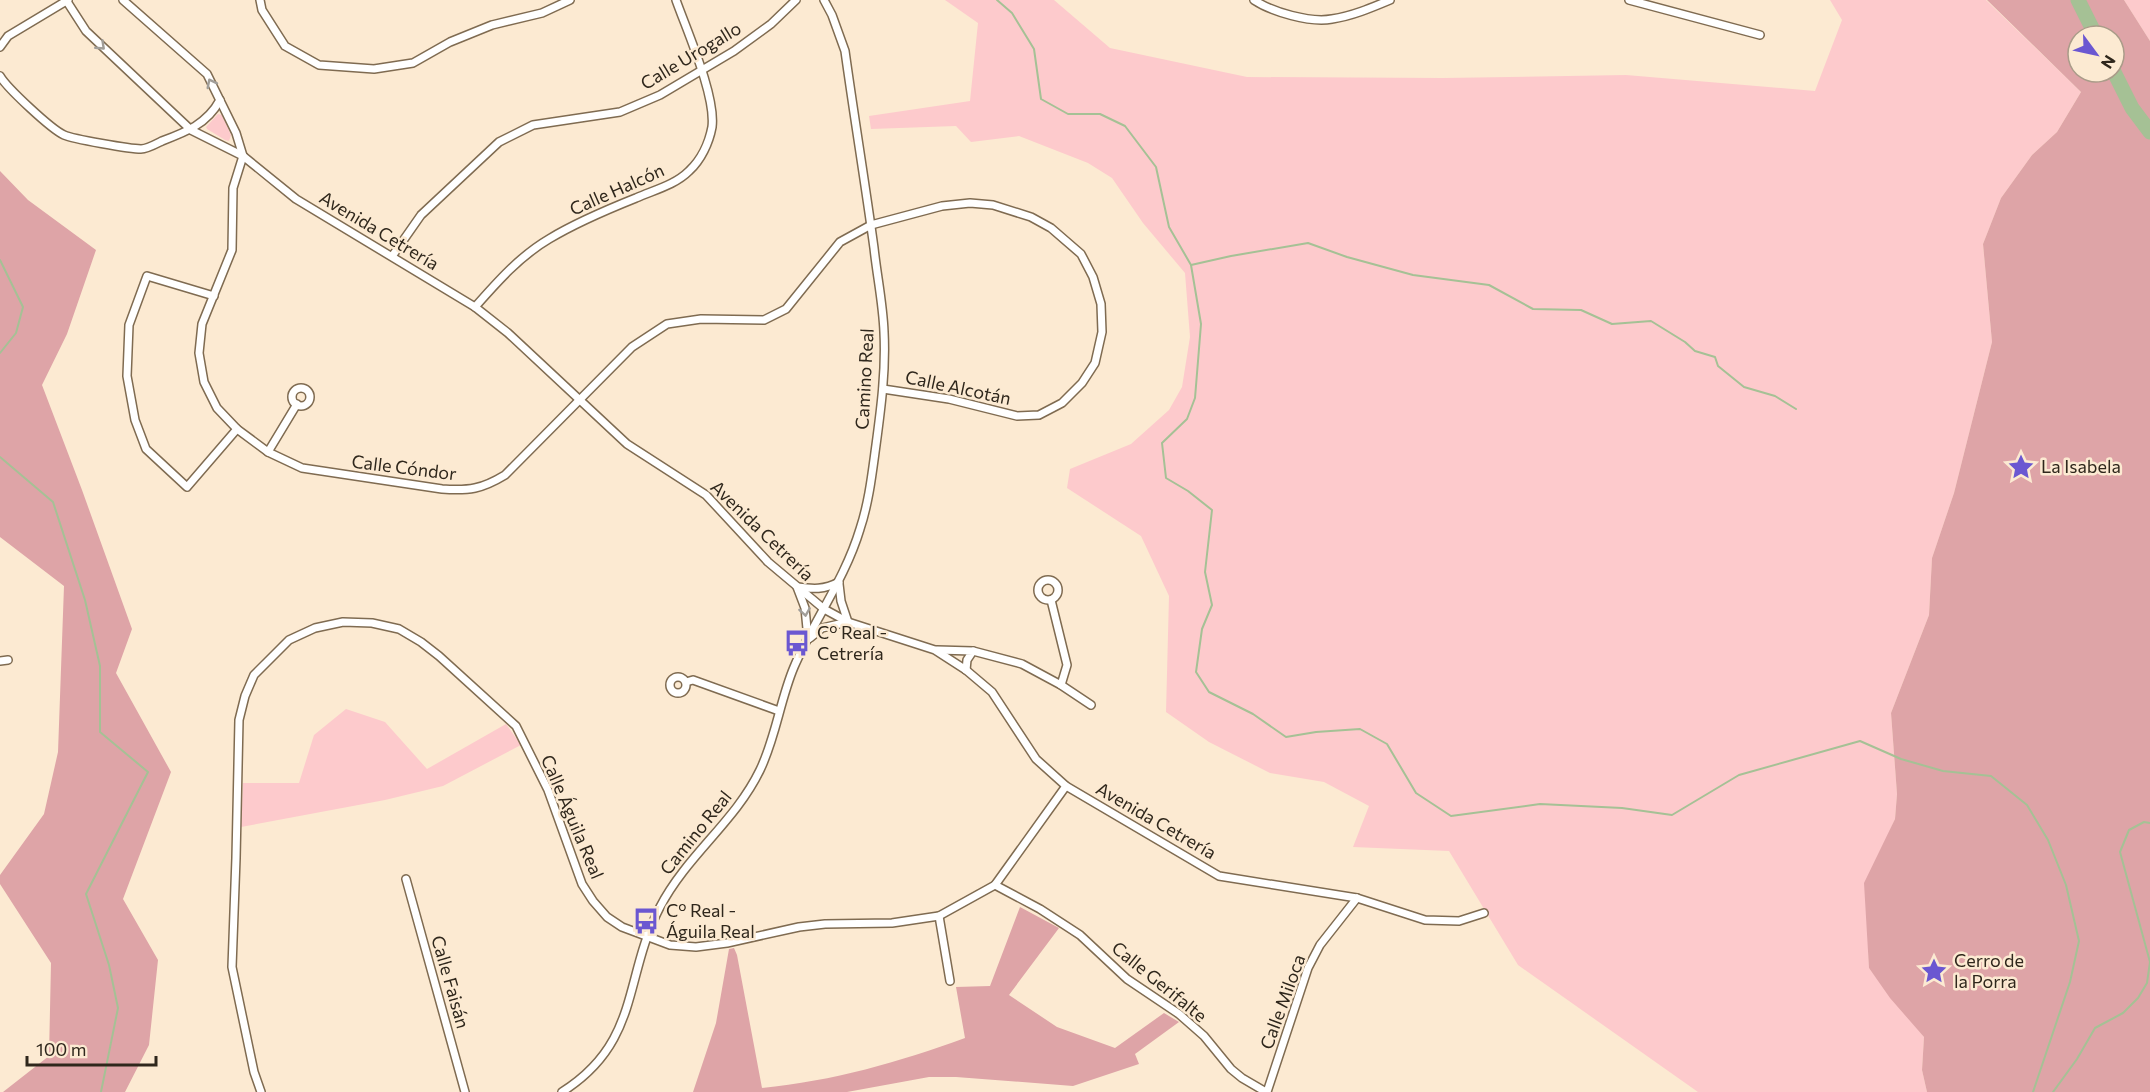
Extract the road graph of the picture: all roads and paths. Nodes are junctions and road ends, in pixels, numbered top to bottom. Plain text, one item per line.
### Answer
1 (67, 0) edge
2 (123, 0) edge
3 (260, 0) edge
4 (570, 0) edge
5 (676, 0) edge
6 (796, 0) edge
7 (824, 0) edge
8 (1254, 0) edge
9 (1390, 0) edge
10 (1629, 0) edge
11 (1760, 35) dead end
12 (0, 47) edge
13 (702, 70) junction
14 (0, 76) edge
15 (220, 100) junction
16 (191, 130) junction
17 (243, 156) junction
18 (871, 225) junction
19 (393, 255) junction
20 (214, 296) junction
21 (475, 307) junction
22 (883, 389) junction
23 (578, 400) junction
24 (297, 405) dead end
25 (237, 429) junction
26 (268, 452) junction
27 (839, 582) junction
28 (797, 587) junction
29 (1051, 600) dead end
30 (824, 609) junction
31 (848, 622) junction
32 (808, 639) junction
33 (935, 650) junction
34 (973, 651) junction
35 (966, 670) junction
36 (686, 682) dead end
37 (1061, 685) junction
38 (1091, 705) dead end
39 (779, 711) junction
40 (1065, 786) junction
41 (406, 879) dead end
42 (995, 885) junction
43 (1357, 898) junction
44 (1484, 914) dead end
45 (939, 916) junction
46 (646, 937) junction
47 (950, 981) dead end
48 (261, 1092) edge
49 (465, 1092) edge
50 (562, 1092) edge
51 (1267, 1092) edge

1 - 12 street
1 -> 16 street, Avenida Cetrería
15 -> 2 street
3 - 4 street
5 - 13 street, Calle Halcón
6 - 13 street, Calle Urogallo
7 - 18 street, Camino Real
8 - 9 street
10 - 11 street
13 - 19 street, Calle Urogallo
13 - 21 street, Calle Halcón
14 - 16 street
15 - 16 street
15 - 17 street
16 - 17 street, Avenida Cetrería
17 - 19 street, Avenida Cetrería
17 - 20 street, Calle Cóndor
18 - 22 street, Camino Real
18 - 22 street, Calle Alcotán
18 - 23 street, Calle Alcotán
19 - 21 street, Avenida Cetrería
20 - 25 street, Calle Cóndor
20 - 25 street
21 - 23 street, Avenida Cetrería
22 - 27 street, Camino Real
23 - 26 street, Calle Cóndor
23 - 28 street, Avenida Cetrería
24 - 26 street
25 - 26 street, Calle Cóndor
27 - 28 street
27 - 30 street, Camino Real
27 - 31 street
28 - 30 street, Avenida Cetrería
28 -> 32 street
29 - 37 street
30 - 31 street, Avenida Cetrería
30 - 32 street, Camino Real
31 - 32 street
31 - 33 street, Avenida Cetrería
32 - 39 street, Camino Real
33 - 34 street
33 - 35 street, Avenida Cetrería
34 - 35 street
34 - 37 street
35 - 40 street, Avenida Cetrería
36 - 39 street
37 - 38 street
39 - 46 street, Camino Real
40 - 42 street, Calle Águila Real
40 - 43 street, Avenida Cetrería
41 - 49 street, Calle Faisán
42 - 45 street, Calle Águila Real
42 - 51 street, Calle Gerifalte
43 - 44 street, Avenida Cetrería
43 - 51 street, Calle Miloca
45 - 46 street, Calle Águila Real
45 - 47 street
46 - 48 street, Calle Águila Real
46 - 50 street, Camino Real

